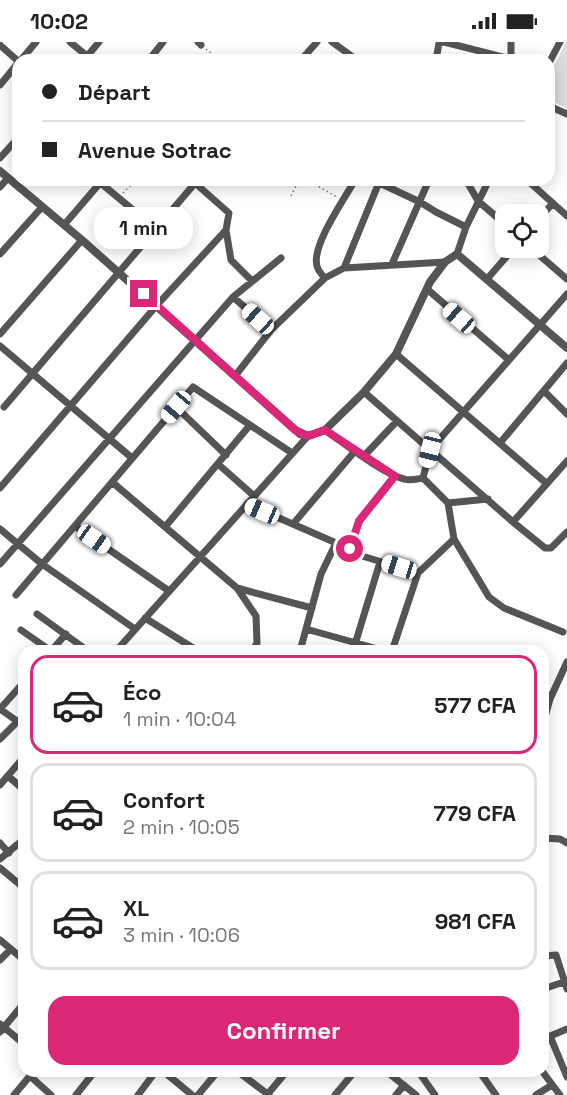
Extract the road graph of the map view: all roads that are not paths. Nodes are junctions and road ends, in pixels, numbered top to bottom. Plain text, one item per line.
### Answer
1 (36, 42) edge
2 (70, 42) edge
3 (163, 42) edge
4 (317, 42) edge
5 (332, 42) edge
6 (444, 42) edge
7 (0, 45) edge
8 (471, 46) edge
9 (26, 54) edge
10 (82, 54) edge
11 (154, 54) edge
12 (306, 54) edge
13 (349, 54) edge
14 (437, 54) edge
15 (494, 54) edge
16 (12, 55) edge
17 (12, 70) edge
18 (0, 85) edge
19 (12, 145) edge
20 (0, 159) edge
21 (0, 171) edge
22 (8, 178) junction
23 (12, 181) edge
24 (17, 186) edge
25 (94, 186) edge
26 (104, 186) edge
27 (193, 186) edge
28 (200, 186) edge
29 (352, 186) edge
30 (375, 186) edge
31 (387, 186) edge
32 (427, 186) edge
33 (469, 186) edge
34 (486, 186) edge
35 (534, 186) edge
36 (0, 187) edge
37 (478, 201) junction
38 (420, 202) junction
39 (553, 203) junction
40 (42, 207) junction
41 (549, 208) edge
42 (495, 216) edge
43 (567, 216) edge
44 (64, 225) junction
45 (466, 227) junction
46 (156, 229) junction
47 (226, 230) junction
48 (82, 240) junction
49 (0, 254) edge
50 (456, 254) junction
51 (281, 258) dead end
52 (505, 258) edge
53 (543, 258) edge
54 (445, 262) junction
55 (392, 264) junction
56 (344, 268) junction
57 (119, 272) junction
58 (325, 278) junction
59 (487, 279) junction
60 (567, 279) edge
61 (252, 281) junction
62 (427, 290) junction
63 (567, 294) edge
64 (233, 297) junction
65 (157, 305) junction
66 (540, 325) junction
67 (271, 330) junction
68 (0, 334) edge
69 (196, 340) junction
70 (0, 346) edge
71 (567, 348) edge
72 (396, 354) junction
73 (508, 360) junction
74 (567, 363) edge
75 (32, 373) junction
76 (235, 375) junction
77 (544, 391) junction
78 (363, 392) junction
79 (71, 406) junction
80 (4, 407) dead end
81 (176, 407) junction
82 (464, 412) junction
83 (567, 414) edge
84 (397, 421) junction
85 (250, 425) junction
86 (325, 430) junction
87 (308, 436) junction
88 (110, 439) junction
89 (500, 443) junction
90 (430, 450) junction
91 (355, 451) junction
92 (292, 453) junction
93 (226, 455) junction
94 (363, 457) junction
95 (132, 458) junction
96 (567, 461) edge
97 (219, 464) junction
98 (395, 476) junction
99 (423, 478) junction
100 (112, 482) junction
101 (546, 483) junction
102 (0, 489) edge
103 (254, 496) junction
104 (488, 499) junction
105 (448, 503) junction
106 (247, 504) junction
107 (513, 522) junction
108 (293, 524) junction
109 (75, 526) junction
110 (165, 527) junction
111 (0, 529) edge
112 (567, 532) edge
113 (454, 539) junction
114 (17, 543) junction
115 (336, 543) junction
116 (350, 549) junction
117 (200, 557) junction
118 (380, 562) junction
119 (0, 564) edge
120 (42, 564) junction
121 (418, 573) junction
122 (237, 588) junction
123 (169, 591) junction
124 (16, 595) dead end
125 (312, 608) junction
126 (37, 614) dead end
127 (146, 618) junction
128 (135, 629) junction
129 (306, 629) junction
130 (21, 630) dead end
131 (563, 632) dead end
132 (66, 634) junction
133 (42, 645) edge
134 (56, 645) edge
135 (80, 645) edge
136 (121, 645) edge
137 (189, 645) edge
138 (256, 645) edge
139 (302, 645) edge
140 (350, 645) edge
141 (356, 645) edge
142 (394, 645) edge
143 (567, 662) edge
144 (18, 689) edge
145 (549, 703) edge
146 (0, 709) edge
147 (18, 721) edge
148 (18, 725) edge
149 (0, 739) edge
150 (18, 764) edge
151 (8, 776) junction
152 (0, 785) edge
153 (18, 785) edge
154 (549, 839) edge
155 (0, 843) edge
156 (567, 843) edge
157 (18, 845) edge
158 (9, 853) junction
159 (0, 859) edge
160 (0, 868) edge
161 (18, 883) edge
162 (0, 940) edge
163 (10, 949) junction
164 (18, 955) edge
165 (549, 956) edge
166 (0, 960) edge
167 (566, 986) edge
168 (549, 988) edge
169 (18, 1010) edge
170 (1, 1028) edge
171 (567, 1029) edge
172 (549, 1037) edge
173 (18, 1040) edge
174 (549, 1044) edge
175 (29, 1077) edge
176 (35, 1077) edge
177 (90, 1077) edge
178 (152, 1077) edge
179 (170, 1077) edge
180 (214, 1077) edge
181 (245, 1077) edge
182 (282, 1077) edge
183 (351, 1077) edge
184 (394, 1077) edge
185 (422, 1077) edge
186 (482, 1077) edge
187 (546, 1077) edge
188 (567, 1077) edge
189 (404, 1085) junction
190 (552, 1085) junction
191 (338, 1094) edge
192 (14, 1095) edge
193 (51, 1095) edge
194 (76, 1095) edge
195 (138, 1095) edge
196 (192, 1095) edge
197 (198, 1095) edge
198 (268, 1095) edge
199 (396, 1095) edge
200 (416, 1095) edge
201 (435, 1095) edge
202 (496, 1095) edge
203 (536, 1095) edge
204 (560, 1095) edge

1 - 9 street
2 - 10 street
3 - 11 street
4 - 12 street
5 - 13 street
6 - 8 street
6 - 14 street
7 - 16 street
8 - 15 street
17 - 18 street
19 - 20 street
21 - 22 street
22 - 23 street
22 - 36 street
24 - 40 street
25 - 44 street
26 - 46 street
27 - 46 street
28 - 47 street
29 - 58 street
30 - 56 street
31 - 38 street
32 - 38 street
33 - 37 street
34 - 37 street
35 - 39 street
37 - 42 street
37 - 45 street
38 - 45 street
38 - 55 street
39 - 41 street
39 - 43 street
40 - 44 street
40 - 49 street
44 - 48 street
45 - 50 street
46 - 57 street
47 - 61 street
47 - 65 street
48 - 57 street
48 - 68 street
50 - 54 street
50 - 59 street
51 - 61 street
52 - 59 street
53 - 60 street
54 - 55 street
54 - 62 street
55 - 56 street
56 - 58 street
57 - 65 street
57 - 75 street
58 - 67 street
59 - 66 street
61 - 64 street
62 - 72 street
62 - 73 street
63 - 66 street
64 - 67 street
64 - 69 street
65 - 69 street
65 - 79 street
66 - 71 street
66 - 73 street
67 - 76 street
69 - 76 street
69 - 88 street
70 - 75 street
72 - 78 street
72 - 82 street
73 - 82 street
74 - 77 street
75 - 79 street
75 - 80 street
76 - 87 street
77 - 83 street
77 - 89 street
78 - 84 street
78 - 86 street
79 - 88 street
79 - 102 street
81 - 85 street
81 - 93 street
81 - 95 street
82 - 89 street
82 - 90 street
84 - 90 street
84 - 94 street
85 - 92 street
85 - 93 street
86 - 87 street
86 - 91 street
87 - 92 street
88 - 95 street
88 - 114 street
89 - 101 street
90 - 99 street
90 - 104 street
91 - 94 street
91 - 108 street
92 - 103 street
93 - 97 street
94 - 98 street
95 - 100 street
96 - 101 street
97 - 103 street
97 - 110 street
98 - 99 street
98 - 116 street
99 - 105 street
100 - 109 street
100 - 110 street
101 - 107 street
103 - 106 street
104 - 105 street
104 - 107 street
105 - 113 street
106 - 108 street
106 - 117 street
107 - 112 street
108 - 115 street
109 - 120 street
109 - 123 street
110 - 117 street
111 - 114 street
113 - 121 street
113 - 131 street
114 - 119 street
114 - 120 street
115 - 116 street
115 - 125 street
116 - 118 street
117 - 122 street
117 - 123 street
118 - 121 street
118 - 141 street
120 - 124 street
120 - 128 street
121 - 142 street
122 - 125 street
122 - 138 street
123 - 127 street
125 - 129 street
126 - 132 street
127 - 128 street
127 - 137 street
128 - 136 street
129 - 139 street
129 - 140 street
130 - 133 street
132 - 134 street
132 - 135 street
143 - 145 street
144 - 146 street
146 - 147 street
148 - 149 street
150 - 151 street
151 - 152 street
151 - 153 street
154 - 156 street
155 - 158 street
157 - 158 street
158 - 159 street
160 - 161 street
162 - 163 street
163 - 164 street
163 - 166 street
165 - 167 street
167 - 168 street
169 - 170 street
170 - 173 street
171 - 172 street
174 - 188 street
175 - 192 street
176 - 193 street
177 - 194 street
178 - 195 street
179 - 196 street
180 - 197 street
181 - 198 street
182 - 198 street
183 - 191 street
184 - 189 street
185 - 201 street
186 - 202 street
187 - 190 street
189 - 199 street
189 - 200 street
190 - 203 street
190 - 204 street

